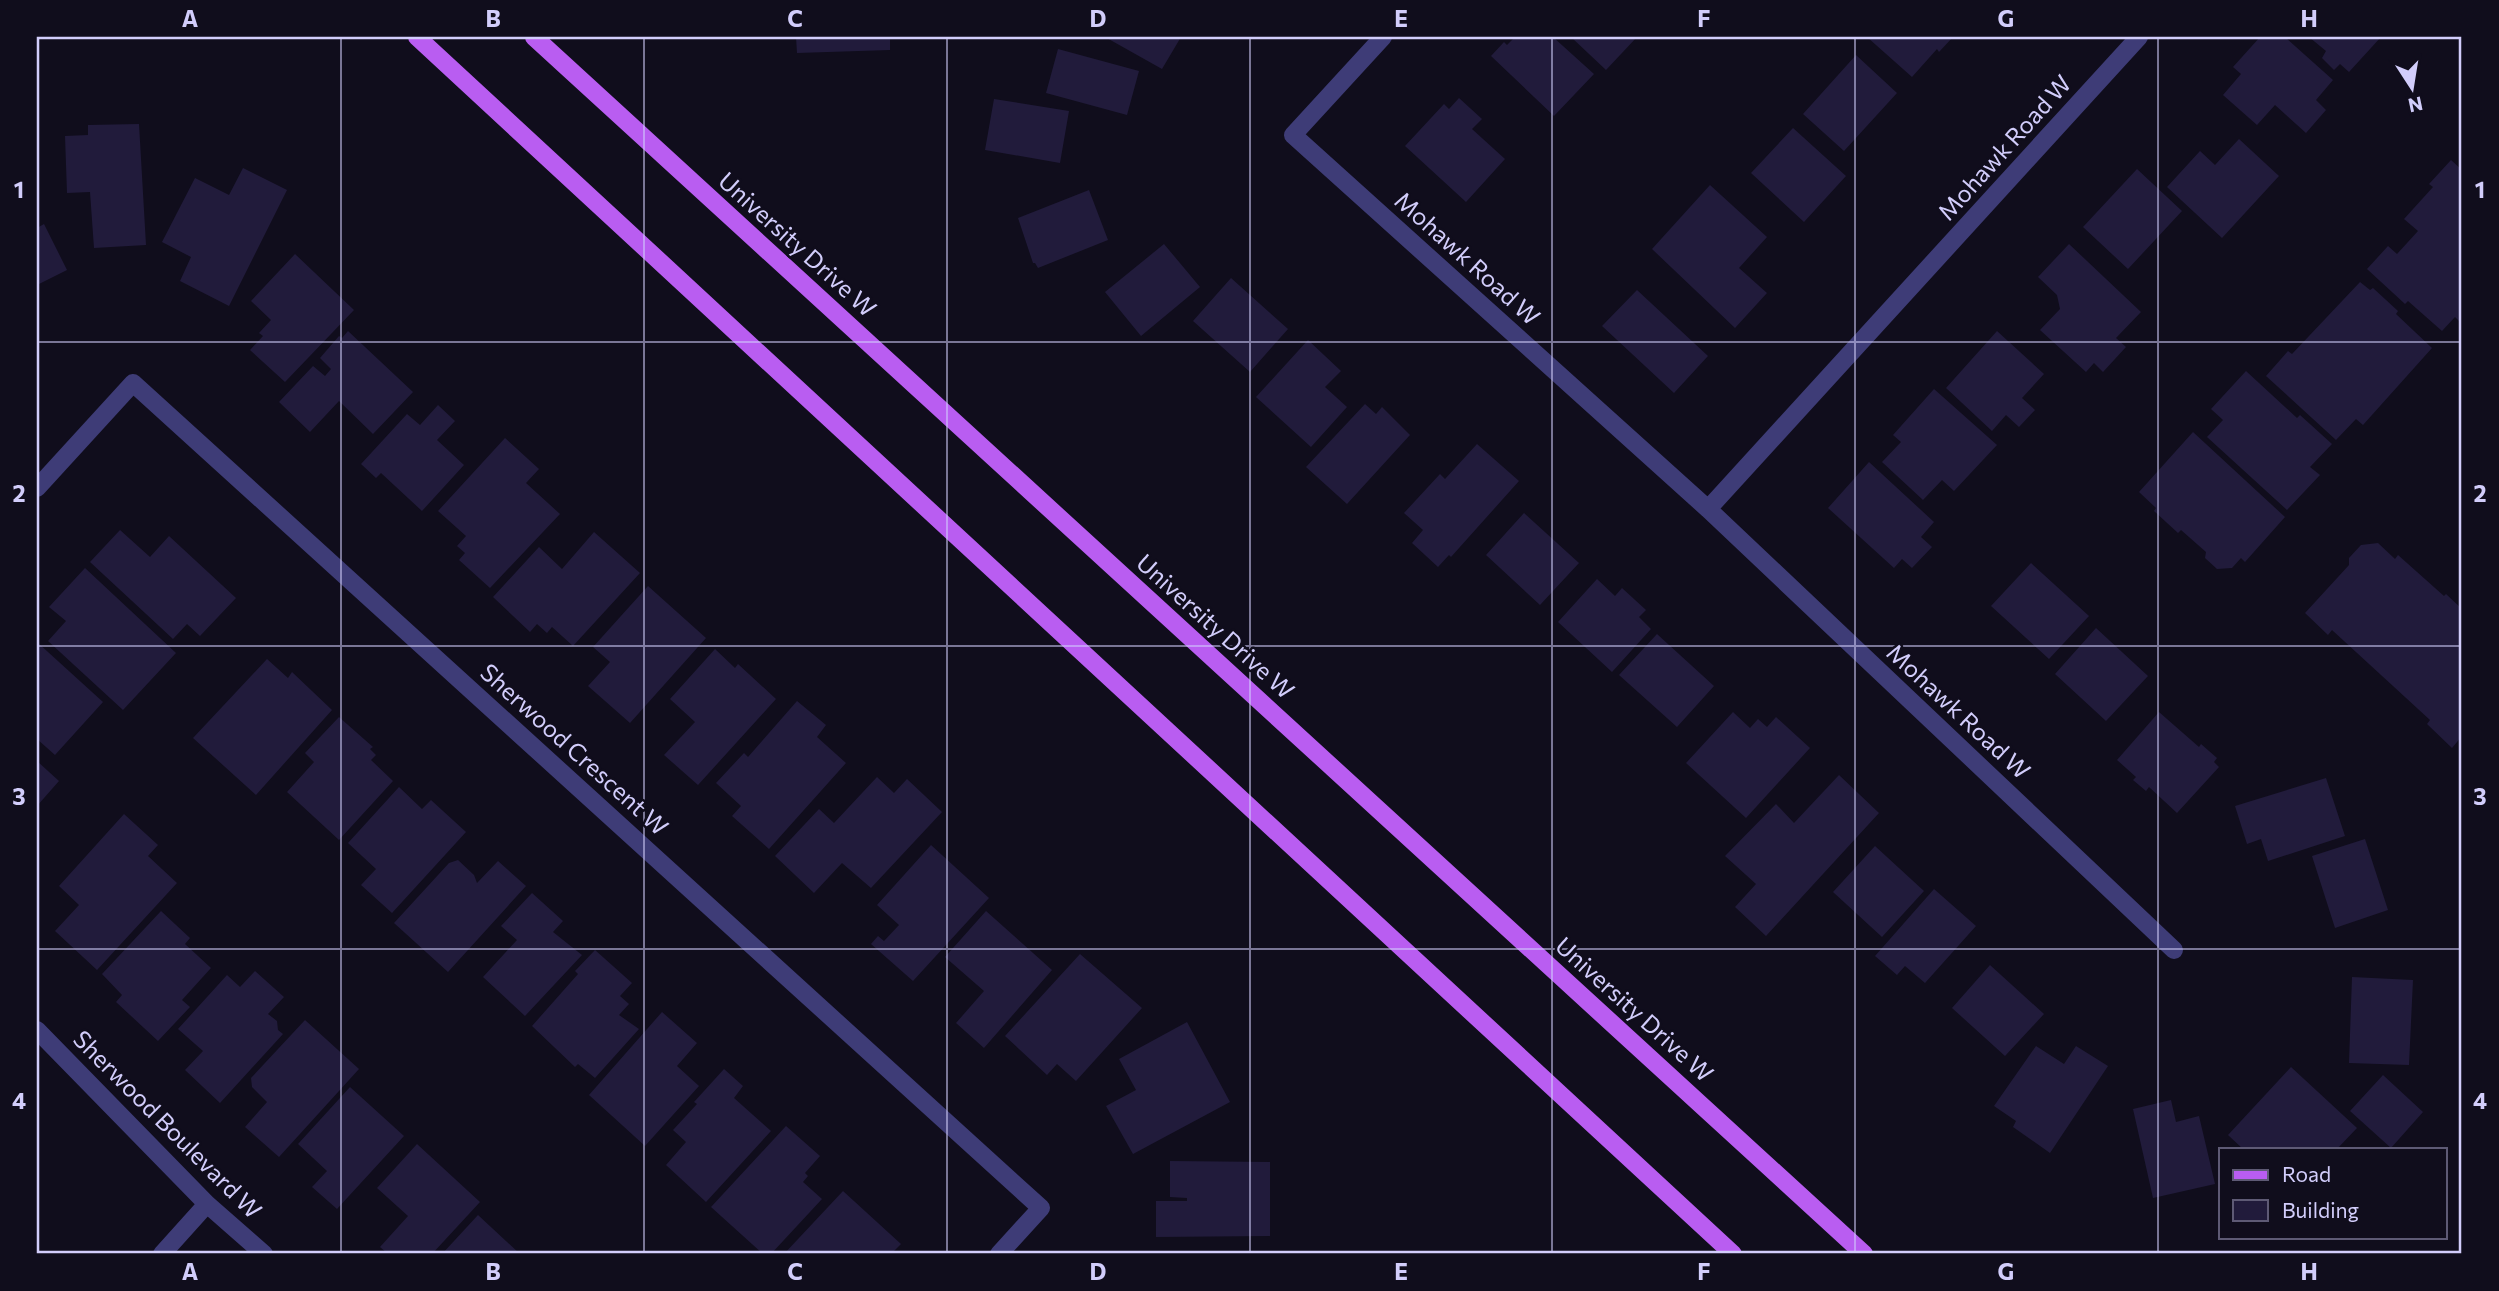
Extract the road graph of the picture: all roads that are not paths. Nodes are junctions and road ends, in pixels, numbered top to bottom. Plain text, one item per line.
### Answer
1 (417, 37) edge
2 (534, 37) edge
3 (1383, 37) edge
4 (2139, 37) edge
5 (37, 488) edge
6 (1708, 509) junction
7 (2174, 950) dead end
8 (37, 1030) edge
9 (208, 1204) junction
10 (162, 1254) edge
11 (264, 1254) edge
12 (999, 1254) edge
13 (1733, 1254) edge
14 (1864, 1254) edge

1 - 13 main road
2 - 14 main road, University Drive W
3 - 6 street, Mohawk Road W
4 - 6 street, Mohawk Road W
5 - 12 street, Sherwood Crescent W
6 - 7 street, Mohawk Road W
8 - 9 street, Sherwood Boulevard W
9 - 10 street
9 - 11 street, Sherwood Boulevard W

